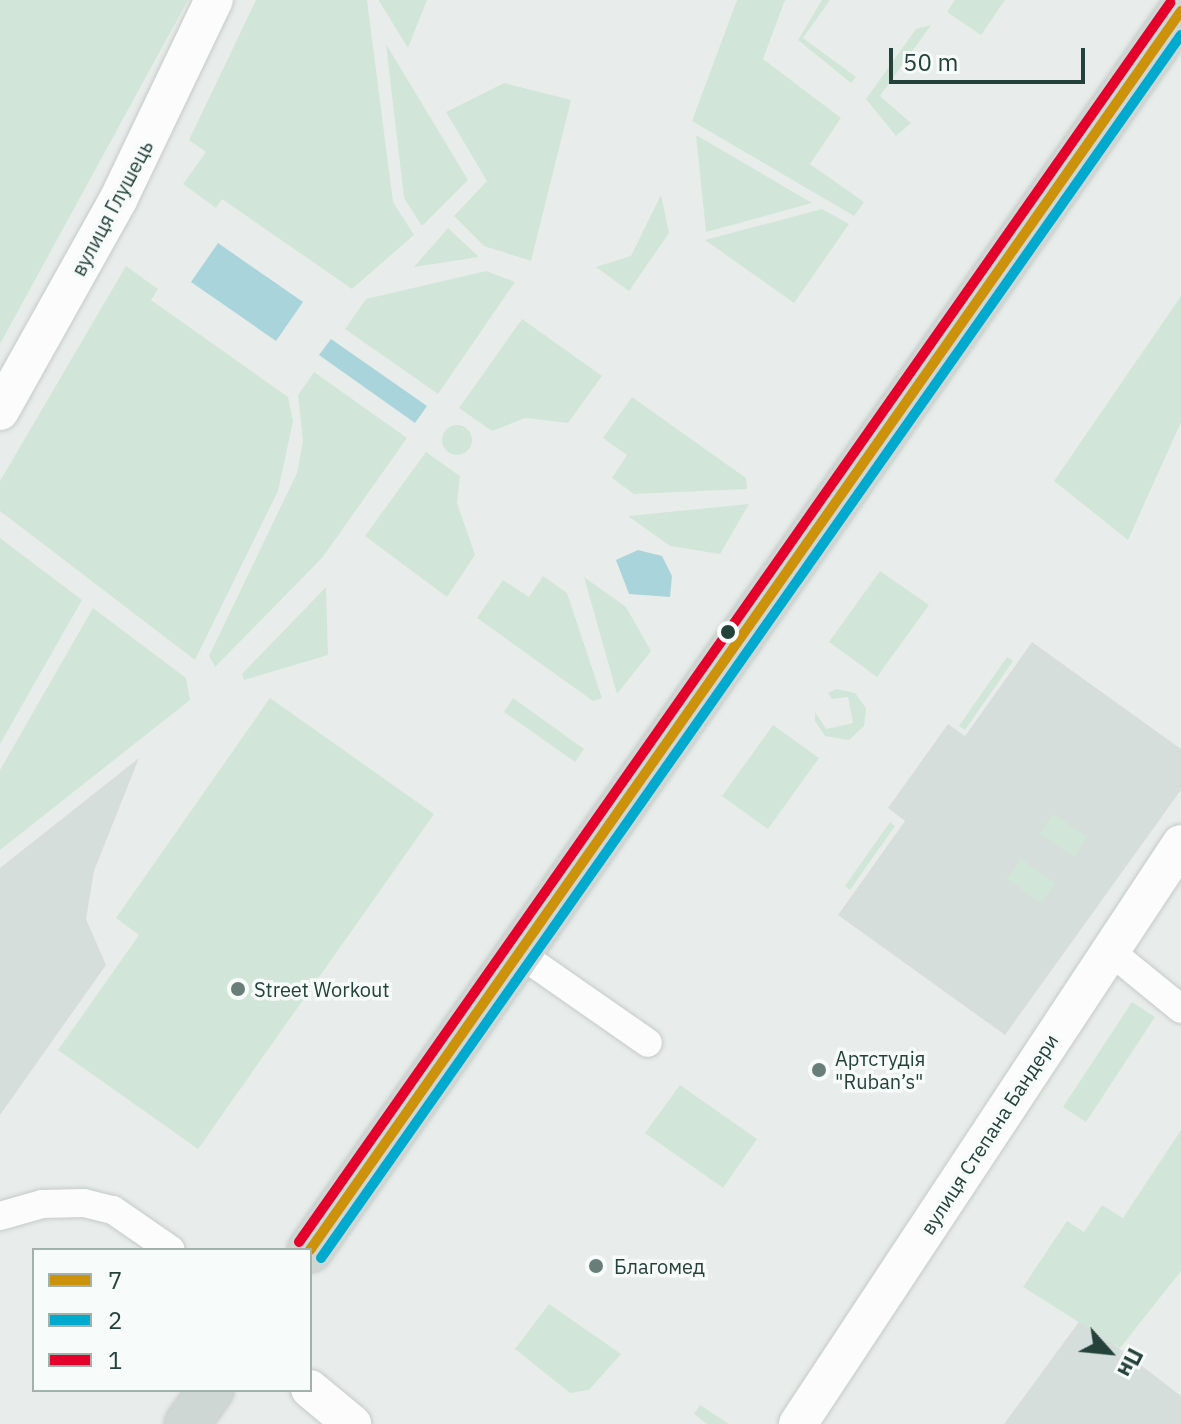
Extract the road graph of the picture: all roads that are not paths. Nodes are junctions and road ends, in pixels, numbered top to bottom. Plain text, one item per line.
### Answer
1 (214, 0) edge
2 (1181, 11) edge
3 (0, 411) edge
4 (1181, 844) edge
5 (1110, 951) junction
6 (519, 953) junction
7 (1181, 1009) edge
8 (648, 1043) dead end
9 (0, 1216) edge
10 (168, 1248) edge
11 (311, 1248) edge
12 (312, 1391) edge
13 (210, 1392) edge
14 (187, 1424) edge
15 (352, 1424) edge
16 (798, 1424) edge

1 - 3 street, вулиця Глушець
2 - 6 main road
4 - 5 street, вулиця Степана Бандери
5 - 7 street
5 - 16 street, вулиця Степана Бандери
6 - 8 street
6 - 11 main road
9 - 10 street
12 - 15 street
13 - 14 main road

